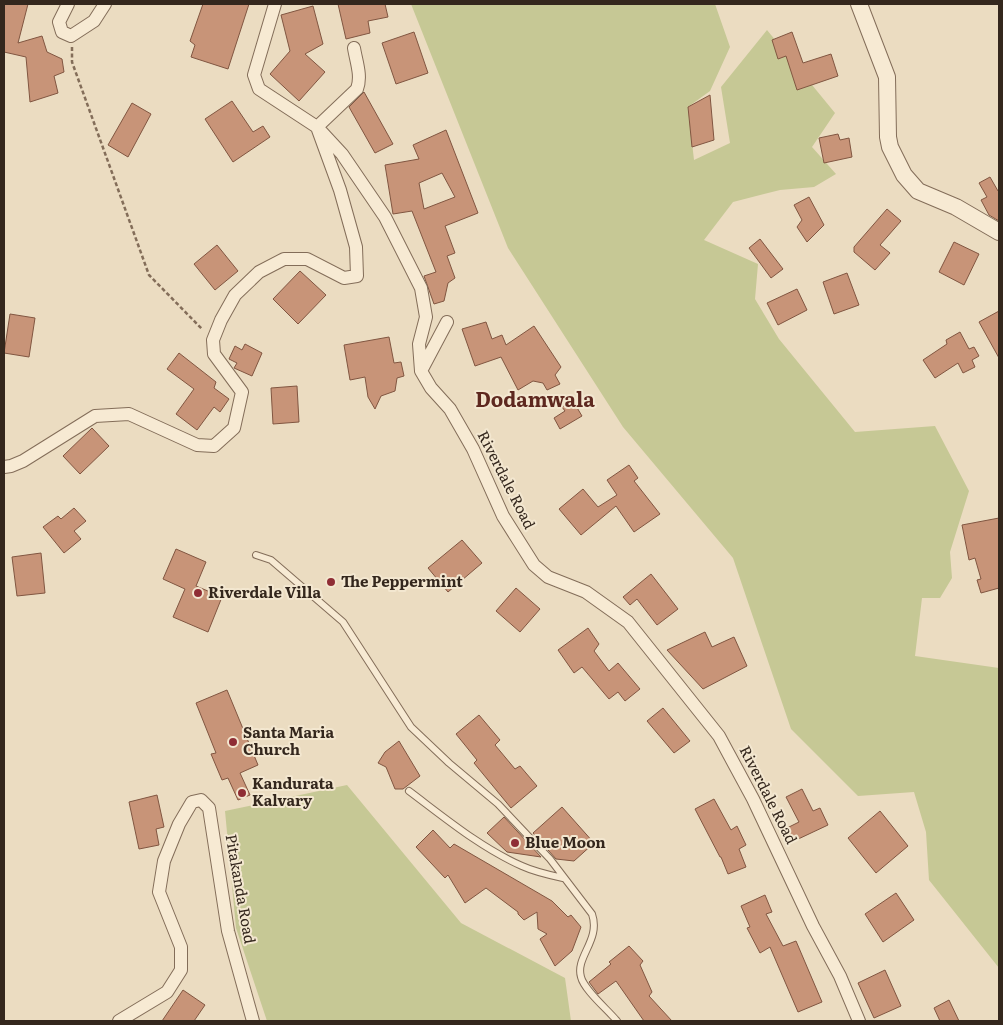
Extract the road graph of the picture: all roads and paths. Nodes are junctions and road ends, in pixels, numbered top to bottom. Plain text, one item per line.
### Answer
1 (68, 4) edge
2 (105, 4) edge
3 (275, 4) edge
4 (859, 4) edge
5 (71, 36) junction
6 (354, 48) dead end
7 (317, 128) junction
8 (999, 232) edge
9 (446, 322) dead end
10 (213, 340) junction
11 (421, 371) junction
12 (4, 467) edge
13 (256, 555) dead end
14 (409, 791) dead end
15 (563, 878) junction
16 (119, 1021) edge
17 (253, 1021) edge
18 (617, 1021) edge
19 (859, 1021) edge

1 - 5 street
2 - 5 street
3 - 7 street, Riverdale Road
4 - 8 street
5 - 10 path
6 - 7 street
7 - 10 street
7 - 11 street, Riverdale Road
9 - 11 street
10 - 12 street
11 - 19 street, Riverdale Road
13 - 15 lane
14 - 15 lane
15 - 18 lane
16 - 17 street, Pitakanda Road

